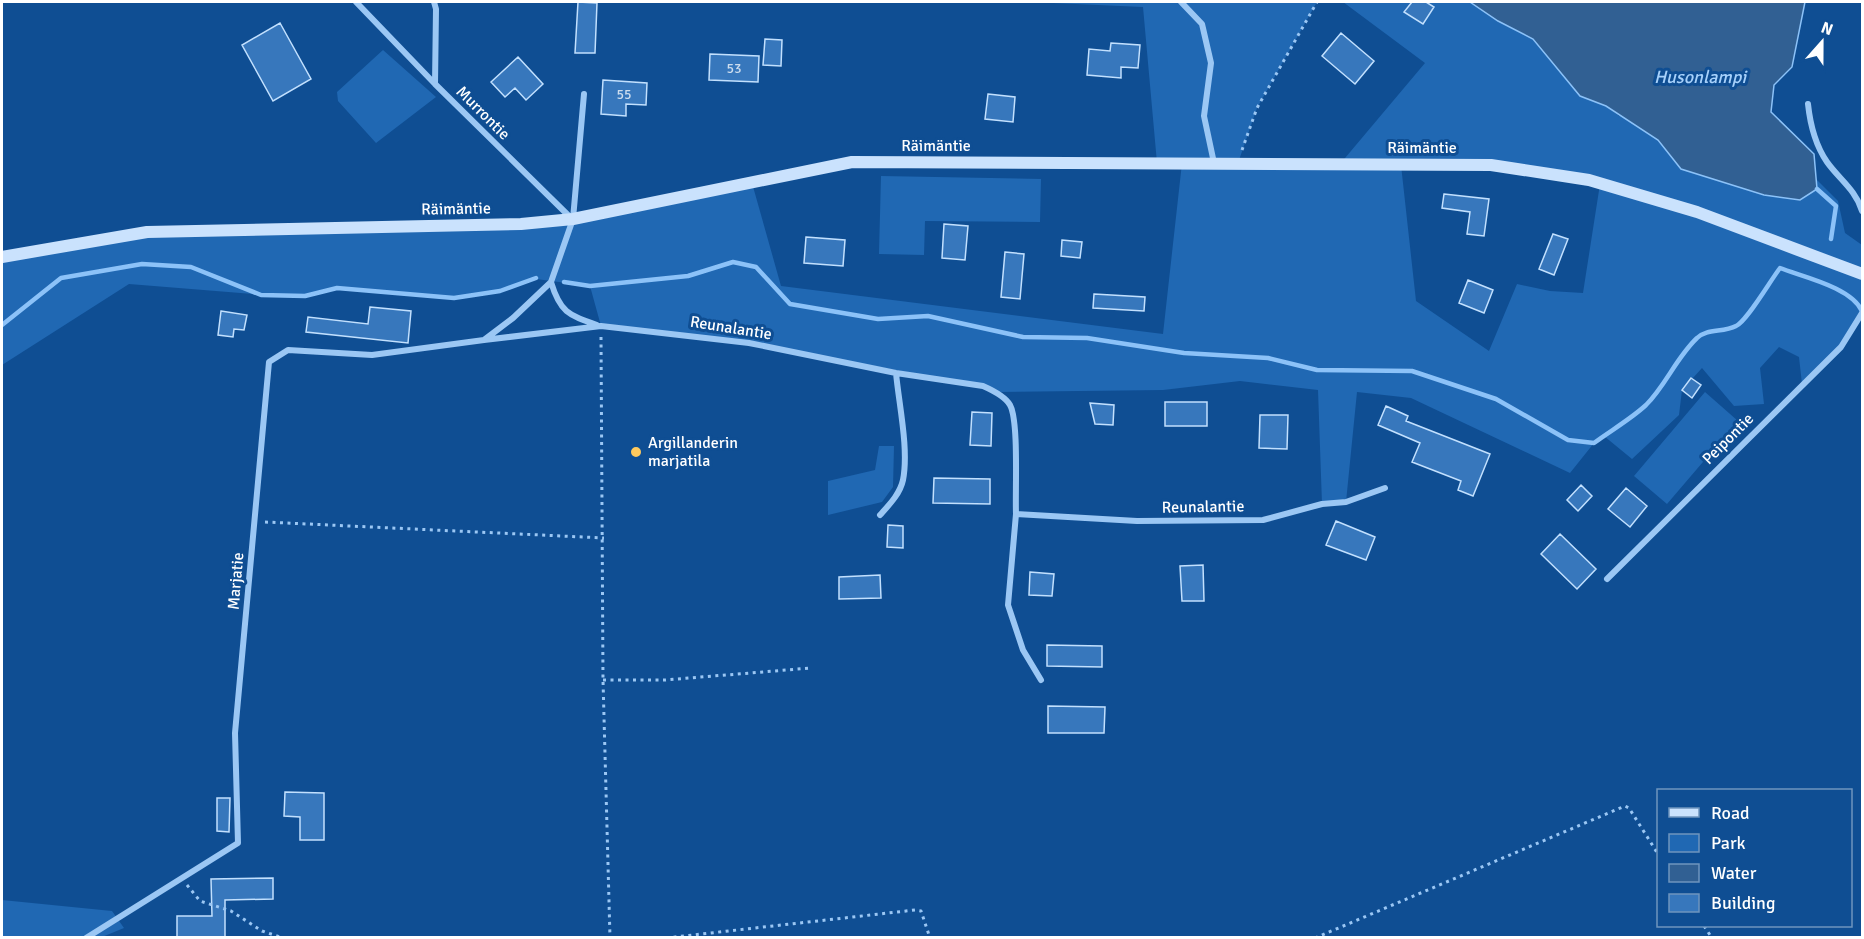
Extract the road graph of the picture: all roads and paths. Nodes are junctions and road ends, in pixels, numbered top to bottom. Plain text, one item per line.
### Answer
1 (356, 2) edge
2 (434, 2) edge
3 (1181, 2) edge
4 (1317, 2) edge
5 (435, 84) junction
6 (584, 94) dead end
7 (1808, 104) dead end
8 (1214, 163) junction
9 (1237, 163) junction
10 (1863, 211) edge
11 (573, 219) junction
12 (2, 257) edge
13 (1863, 274) edge
14 (550, 282) junction
15 (1863, 313) edge
16 (601, 326) junction
17 (484, 340) junction
18 (896, 373) junction
19 (1385, 488) dead end
20 (1016, 514) junction
21 (880, 515) dead end
22 (255, 521) junction
23 (604, 538) junction
24 (1607, 579) dead end
25 (811, 668) dead end
26 (603, 680) junction
27 (1041, 680) dead end
28 (1657, 851) edge
29 (181, 878) junction
30 (86, 938) edge
31 (283, 938) edge
32 (610, 938) edge
33 (666, 938) edge
34 (930, 938) edge
35 (1315, 938) edge

1 - 5 street
2 - 5 street, Murrontie
3 - 8 street
4 - 9 path
5 - 11 street, Murrontie
6 - 11 street
7 - 10 street
8 - 9 street, Räimäntie
8 - 11 street, Räimäntie
9 - 13 street, Räimäntie
11 - 12 street, Räimäntie
11 - 14 street
14 - 16 street
14 - 17 street
15 - 24 street, Peipontie
16 - 17 street, Reunalantie
16 - 18 street, Reunalantie
16 - 23 path
17 - 22 street, Marjatie
18 - 20 street, Reunalantie
18 - 21 street
19 - 20 street, Reunalantie
20 - 27 street, Reunalantie
22 - 23 path
22 - 29 street, Marjatie
23 - 26 path
25 - 26 path
26 - 32 path
28 - 35 path
29 - 30 street, Marjatie
29 - 31 path
33 - 34 path

